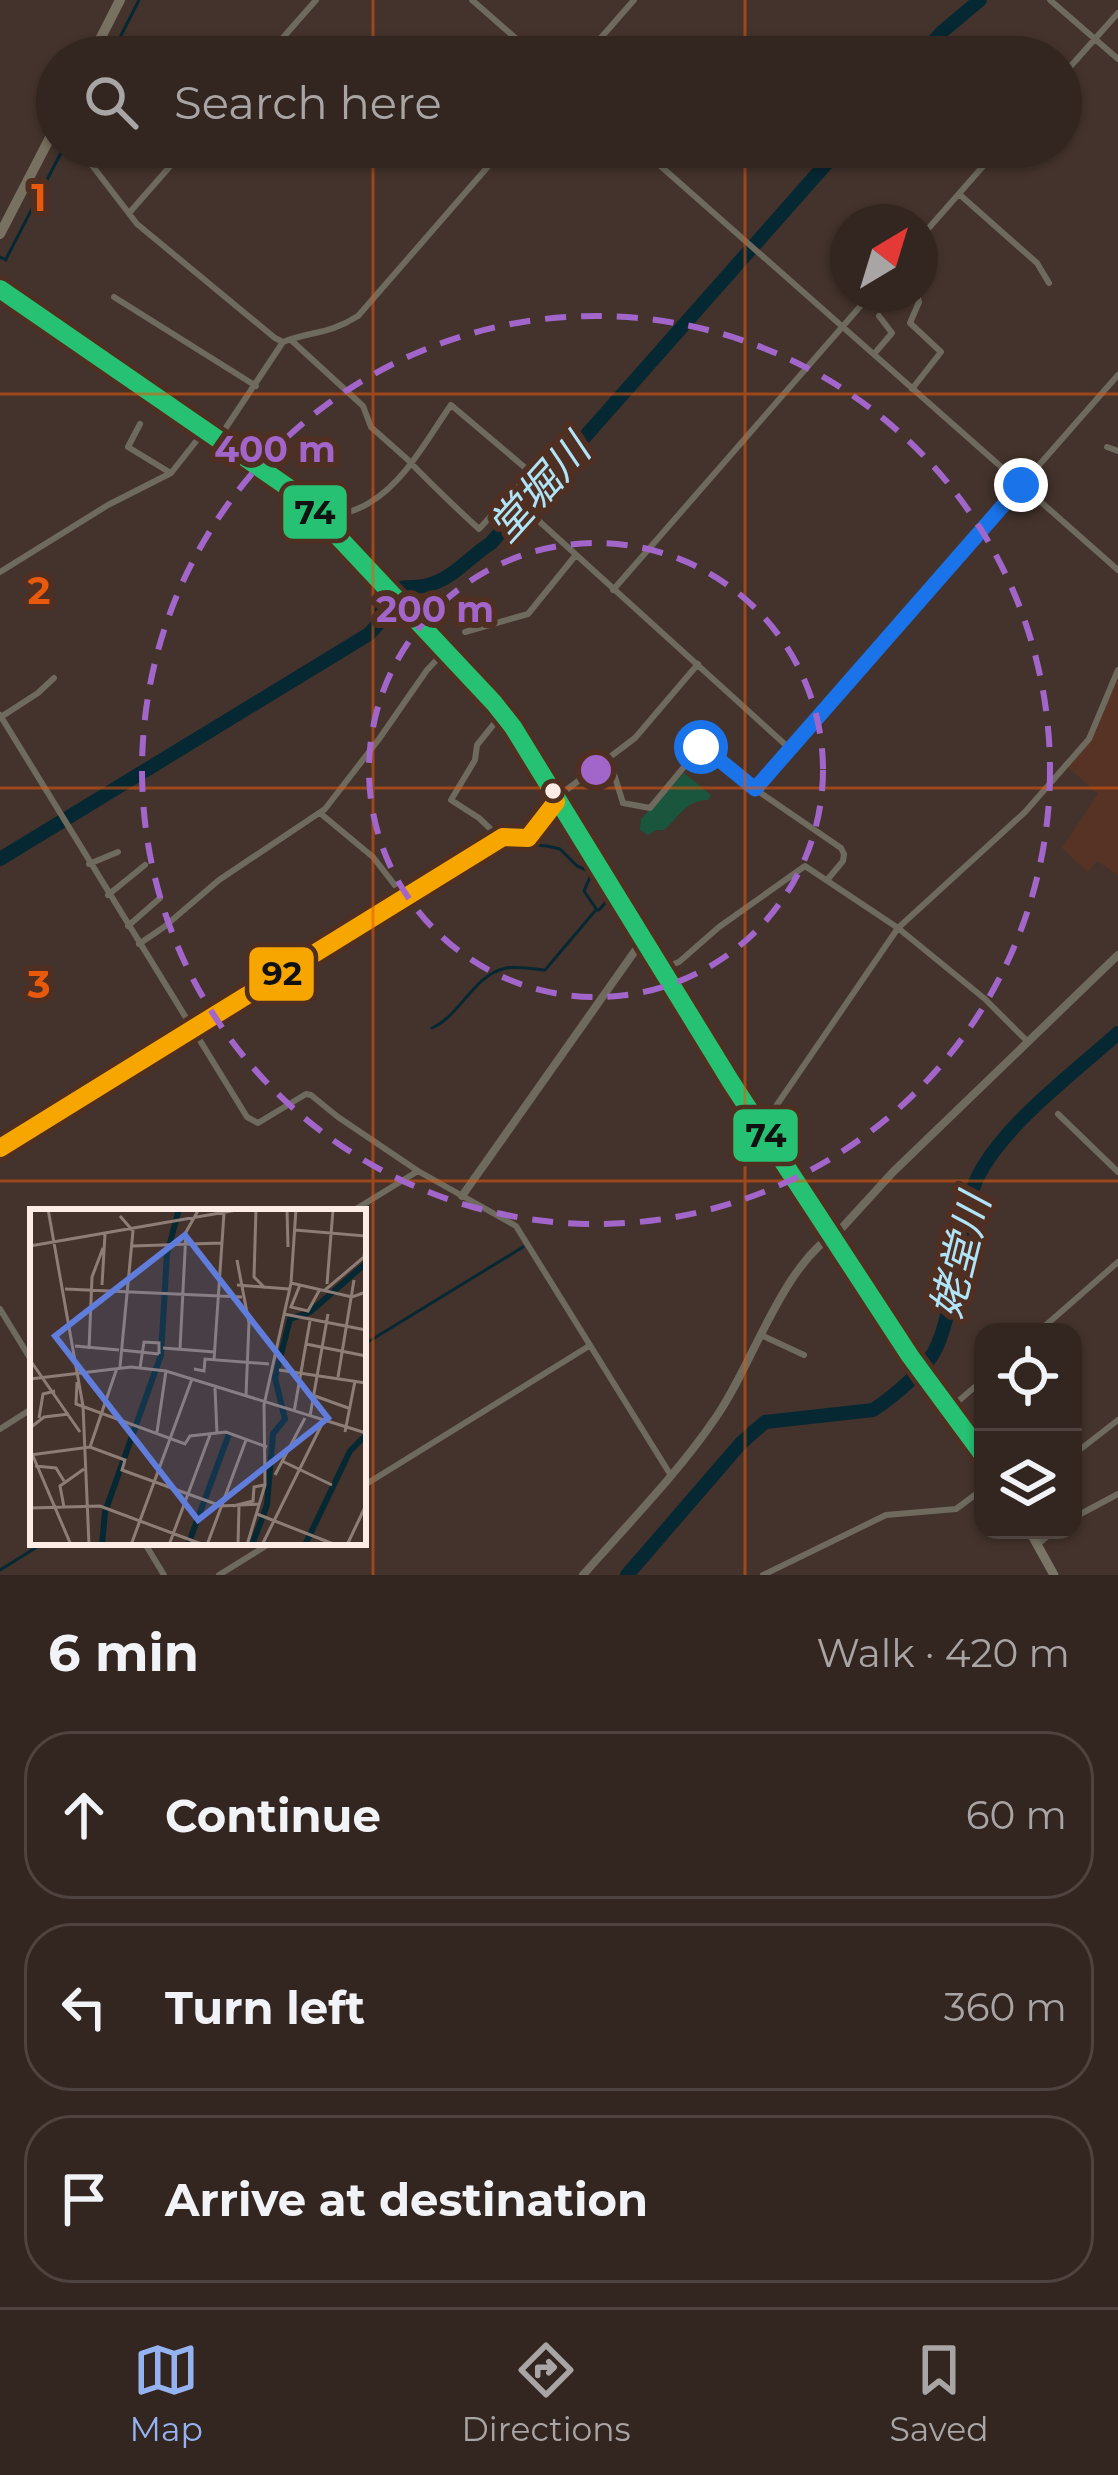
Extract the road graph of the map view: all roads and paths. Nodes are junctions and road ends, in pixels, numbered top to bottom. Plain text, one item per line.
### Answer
1 (120, 0) edge
2 (316, 0) edge
3 (472, 0) edge
4 (634, 0) edge
5 (1050, 0) edge
6 (1118, 13) edge
7 (102, 36) edge
8 (284, 36) edge
9 (513, 36) edge
10 (602, 36) edge
11 (1095, 39) junction
12 (1082, 54) edge
13 (1118, 59) edge
14 (36, 165) edge
15 (95, 168) edge
16 (169, 168) edge
17 (488, 168) edge
18 (663, 168) edge
19 (982, 168) edge
20 (959, 194) junction
21 (130, 212) junction
22 (938, 218) edge
23 (0, 234) edge
24 (1049, 283) dead end
25 (0, 289) edge
26 (114, 298) dead end
27 (855, 312) edge
28 (915, 312) edge
29 (879, 316) dead end
30 (843, 326) junction
31 (287, 341) junction
32 (874, 354) junction
33 (1118, 375) edge
34 (256, 386) junction
35 (913, 388) junction
36 (140, 424) dead end
37 (205, 430) junction
38 (219, 438) junction
39 (1107, 447) dead end
40 (1118, 451) edge
41 (410, 463) junction
42 (171, 473) junction
43 (1021, 485) junction
44 (529, 512) dead end
45 (325, 522) junction
46 (575, 556) junction
47 (1118, 570) edge
48 (0, 572) edge
49 (613, 590) junction
50 (466, 632) dead end
51 (446, 650) junction
52 (698, 664) junction
53 (1118, 670) edge
54 (54, 678) dead end
55 (502, 713) junction
56 (0, 716) edge
57 (789, 748) junction
58 (609, 758) junction
59 (755, 789) junction
60 (555, 800) junction
61 (320, 813) junction
62 (500, 838) junction
63 (118, 852) dead end
64 (89, 864) junction
65 (145, 865) dead end
66 (828, 879) junction
67 (108, 895) junction
68 (404, 897) junction
69 (160, 898) dead end
70 (128, 926) junction
71 (898, 928) junction
72 (642, 941) junction
73 (139, 944) junction
74 (1118, 955) edge
75 (659, 969) junction
76 (192, 1030) junction
77 (1028, 1041) junction
78 (1058, 1114) dead end
79 (760, 1128) junction
80 (0, 1148) edge
81 (418, 1171) junction
82 (1118, 1172) edge
83 (462, 1196) junction
84 (356, 1209) edge
85 (830, 1235) junction
86 (1118, 1262) edge
87 (0, 1309) edge
88 (1048, 1323) edge
89 (760, 1335) junction
90 (589, 1346) junction
91 (803, 1355) dead end
92 (30, 1358) edge
93 (974, 1388) edge
94 (949, 1409) junction
95 (30, 1410) edge
96 (1118, 1420) edge
97 (0, 1429) edge
98 (974, 1443) edge
99 (1082, 1448) edge
100 (670, 1474) junction
101 (366, 1484) edge
102 (1118, 1494) edge
103 (974, 1496) edge
104 (1082, 1513) edge
105 (1034, 1539) edge
106 (1044, 1539) edge
107 (146, 1545) edge
108 (267, 1545) edge
109 (1037, 1545) junction
110 (164, 1575) edge
111 (219, 1575) edge
112 (584, 1575) edge
113 (763, 1575) edge
114 (1054, 1575) edge

1 - 7 highway
2 - 8 street
3 - 9 street
4 - 10 street
5 - 11 street
6 - 11 street
11 - 12 street
11 - 13 street
14 - 23 highway
15 - 21 street
16 - 21 street
17 - 31 street
18 - 30 street
19 - 20 street
20 - 22 street
20 - 24 street
21 - 31 street
25 - 37 main road
26 - 34 street
27 - 30 street
28 - 35 street
29 - 32 street
30 - 32 street
30 - 49 street
31 - 34 street
31 - 41 street
32 - 35 street
33 - 43 street
34 - 38 street
35 - 43 street
36 - 42 street
37 - 38 main road
37 - 42 street
38 - 45 main road
39 - 40 street
41 - 41 street
41 - 45 street
42 - 48 street
43 - 47 street
43 - 57 street
44 - 46 street
45 - 51 main road
46 - 49 street
46 - 50 street
49 - 52 street
51 - 55 main road
51 - 61 street
52 - 57 street
52 - 58 street
53 - 71 street
54 - 56 street
55 - 60 main road
55 - 62 street
56 - 64 street
57 - 59 street
58 - 59 street
58 - 60 street
59 - 66 street
60 - 62 street
60 - 72 main road
61 - 68 street
61 - 73 street
62 - 68 street
63 - 64 street
64 - 67 street
65 - 67 street
66 - 71 street
66 - 75 street
67 - 70 street
68 - 76 street
69 - 70 street
70 - 73 street
71 - 77 street
71 - 79 street
72 - 75 main road
72 - 83 street
73 - 76 street
74 - 77 street
75 - 79 main road
76 - 80 street
76 - 81 street
77 - 85 street
78 - 82 street
79 - 85 main road
81 - 83 street
81 - 84 street
83 - 90 street
85 - 89 street
85 - 94 main road
86 - 88 street
87 - 92 street
89 - 91 street
89 - 100 street
90 - 100 street
90 - 101 street
93 - 94 street
94 - 98 main road
95 - 97 street
96 - 99 street
100 - 112 street
102 - 104 street
103 - 113 street
105 - 109 main road
106 - 109 street
107 - 110 street
108 - 111 street
109 - 114 main road

